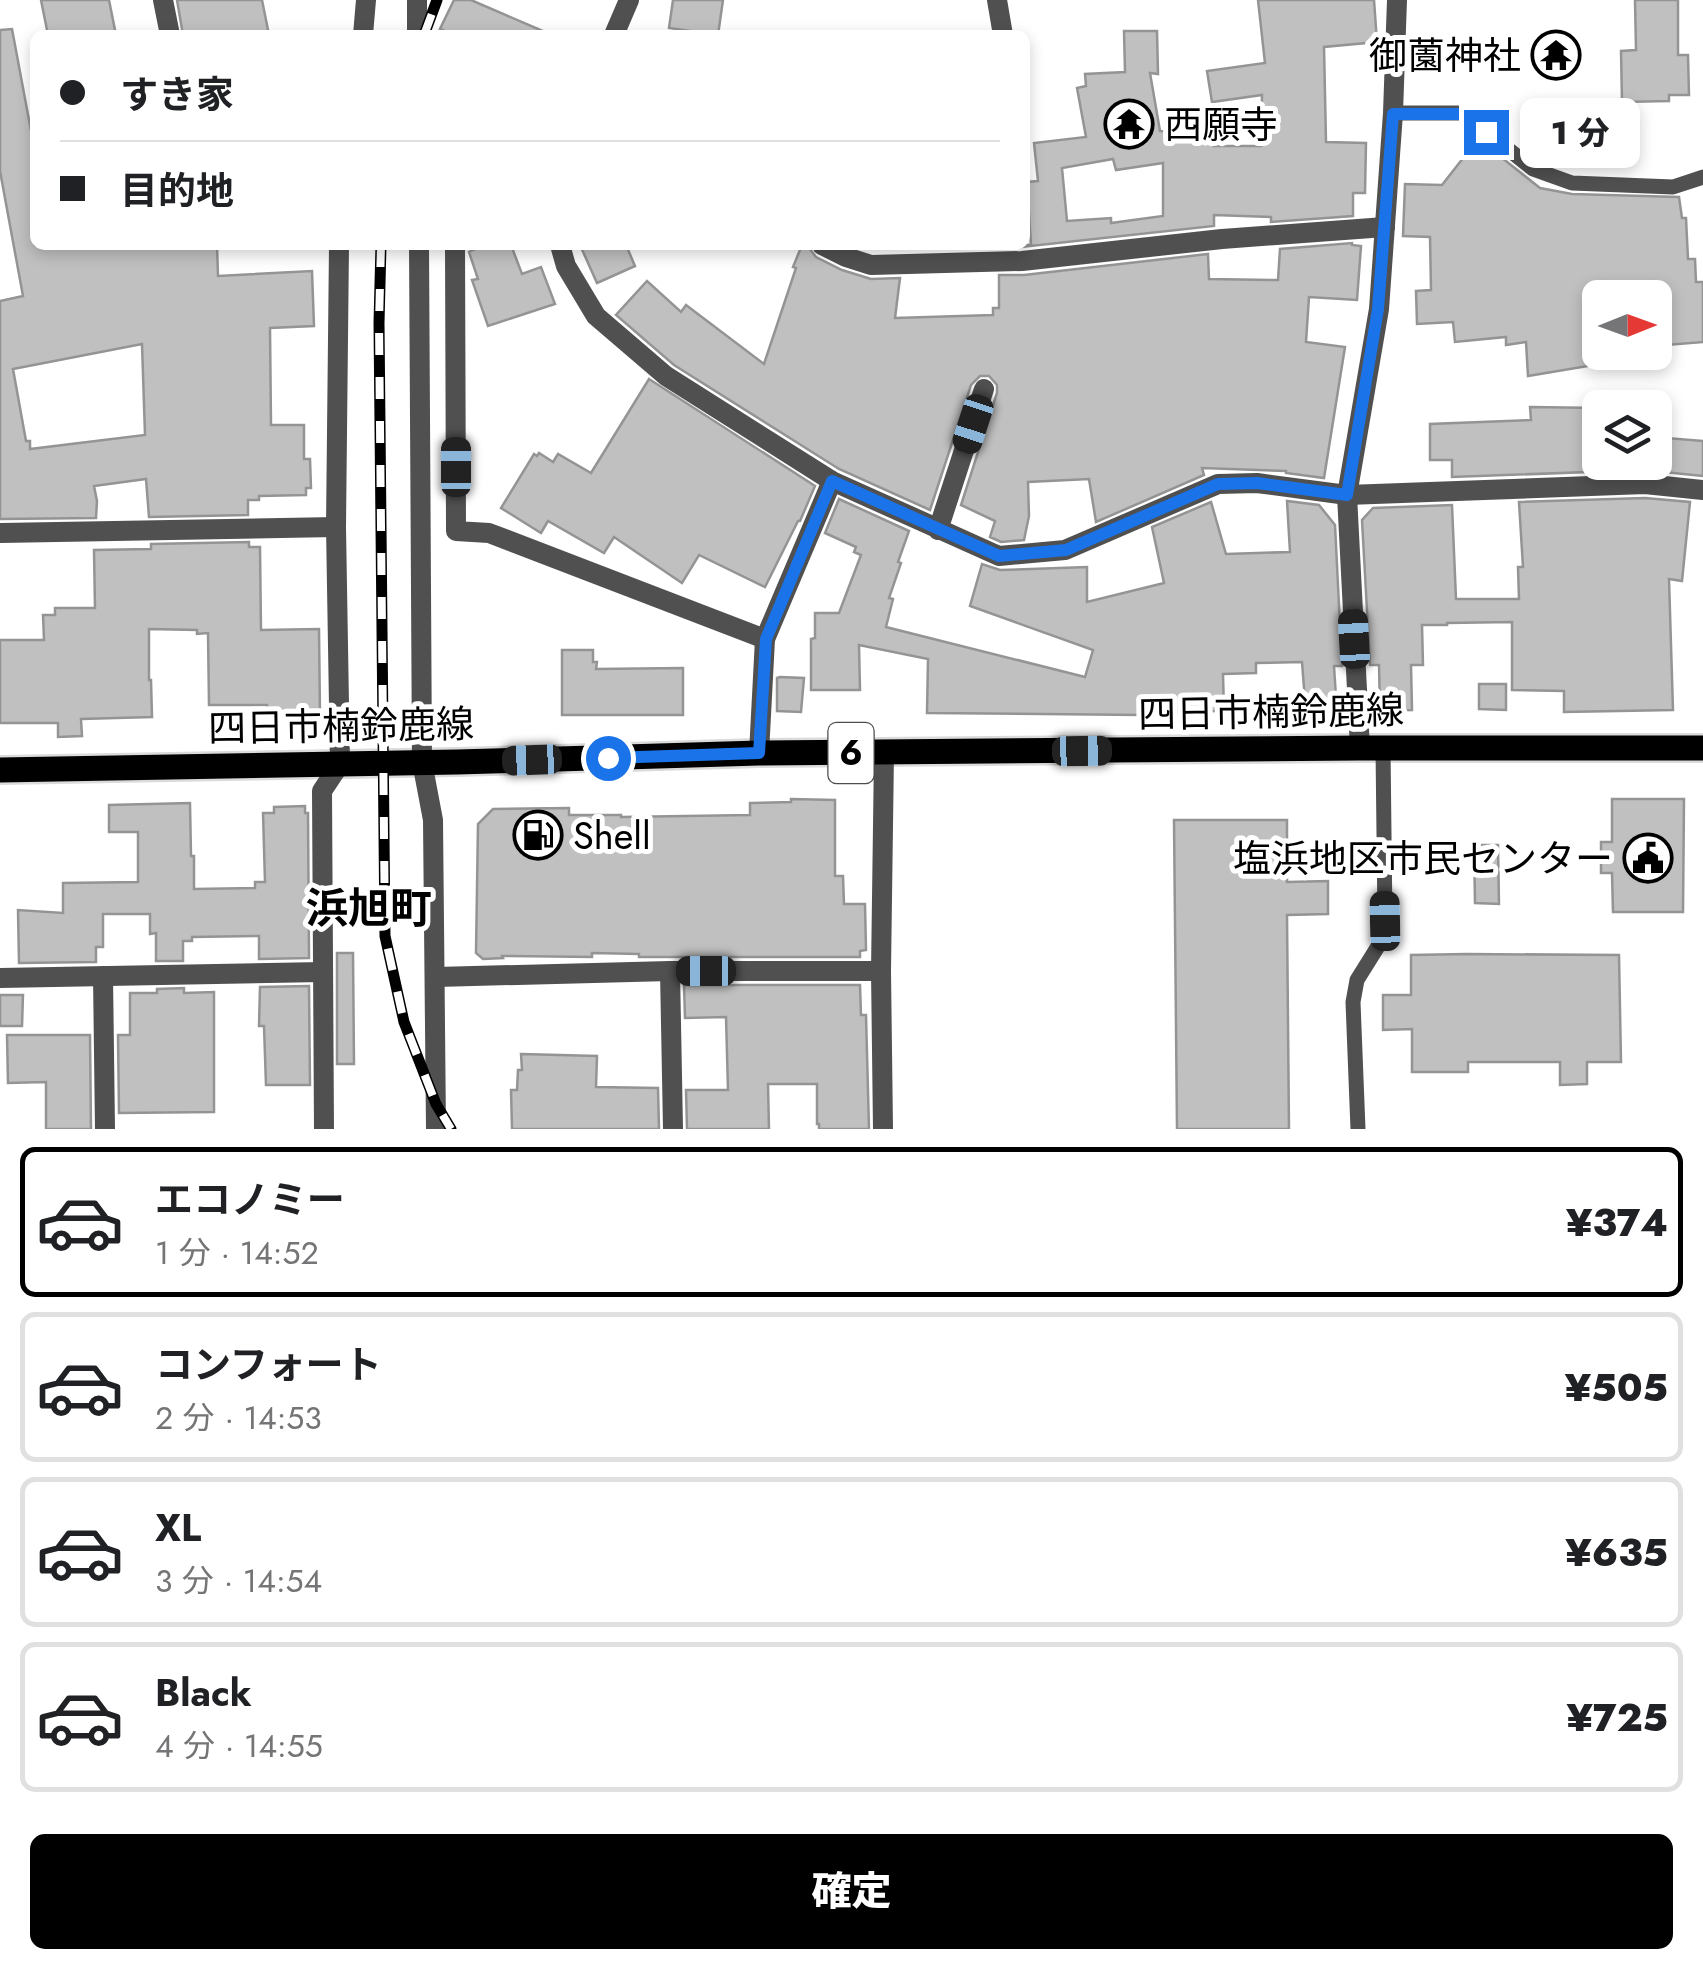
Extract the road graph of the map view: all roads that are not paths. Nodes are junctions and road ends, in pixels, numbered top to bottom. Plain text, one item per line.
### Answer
1 (163, 0) edge
2 (366, 0) edge
3 (416, 0) edge
4 (628, 0) edge
5 (996, 0) edge
6 (1397, 0) edge
7 (169, 30) edge
8 (363, 30) edge
9 (417, 30) edge
10 (620, 30) edge
11 (1001, 30) edge
12 (1393, 114) junction
13 (1703, 177) edge
14 (1385, 227) junction
15 (339, 250) edge
16 (419, 250) edge
17 (456, 250) edge
18 (561, 250) edge
19 (832, 250) edge
20 (1021, 253) edge
21 (984, 389) dead end
22 (832, 481) junction
23 (1703, 490) edge
24 (1347, 495) junction
25 (336, 527) junction
26 (938, 530) junction
27 (0, 533) edge
28 (766, 639) junction
29 (1371, 748) junction
30 (1703, 748) edge
31 (759, 753) junction
32 (884, 753) junction
33 (422, 762) junction
34 (340, 764) junction
35 (0, 770) edge
36 (670, 971) junction
37 (881, 971) junction
38 (323, 972) junction
39 (104, 976) junction
40 (436, 977) junction
41 (0, 978) edge
42 (105, 1129) edge
43 (324, 1129) edge
44 (436, 1129) edge
45 (673, 1129) edge
46 (883, 1129) edge
47 (1358, 1129) edge

1 - 7 street
2 - 8 street
3 - 9 street
4 - 10 street
5 - 11 street
6 - 12 street
12 - 13 lane
12 - 14 street
14 - 20 street
14 - 24 street
15 - 25 street
16 - 33 street
17 - 28 street
18 - 22 street
19 - 20 street
21 - 26 street
22 - 26 street
22 - 28 street
23 - 24 street
24 - 26 street
24 - 29 street
25 - 27 street
25 - 34 street
28 - 31 street
29 - 30 main road, 四日市楠鈴鹿線 / 6
29 - 32 main road, 四日市楠鈴鹿線 / 6
29 - 47 lane
31 - 32 main road, 四日市楠鈴鹿線 / 6
31 - 33 main road, 四日市楠鈴鹿線 / 6
32 - 37 street
33 - 34 main road, 四日市楠鈴鹿線 / 6
33 - 40 street
34 - 35 main road, 四日市楠鈴鹿線 / 6
34 - 38 street
36 - 37 street
36 - 40 street
36 - 45 street
37 - 46 street
38 - 39 street
38 - 43 street
39 - 41 street
39 - 42 street
40 - 44 street

